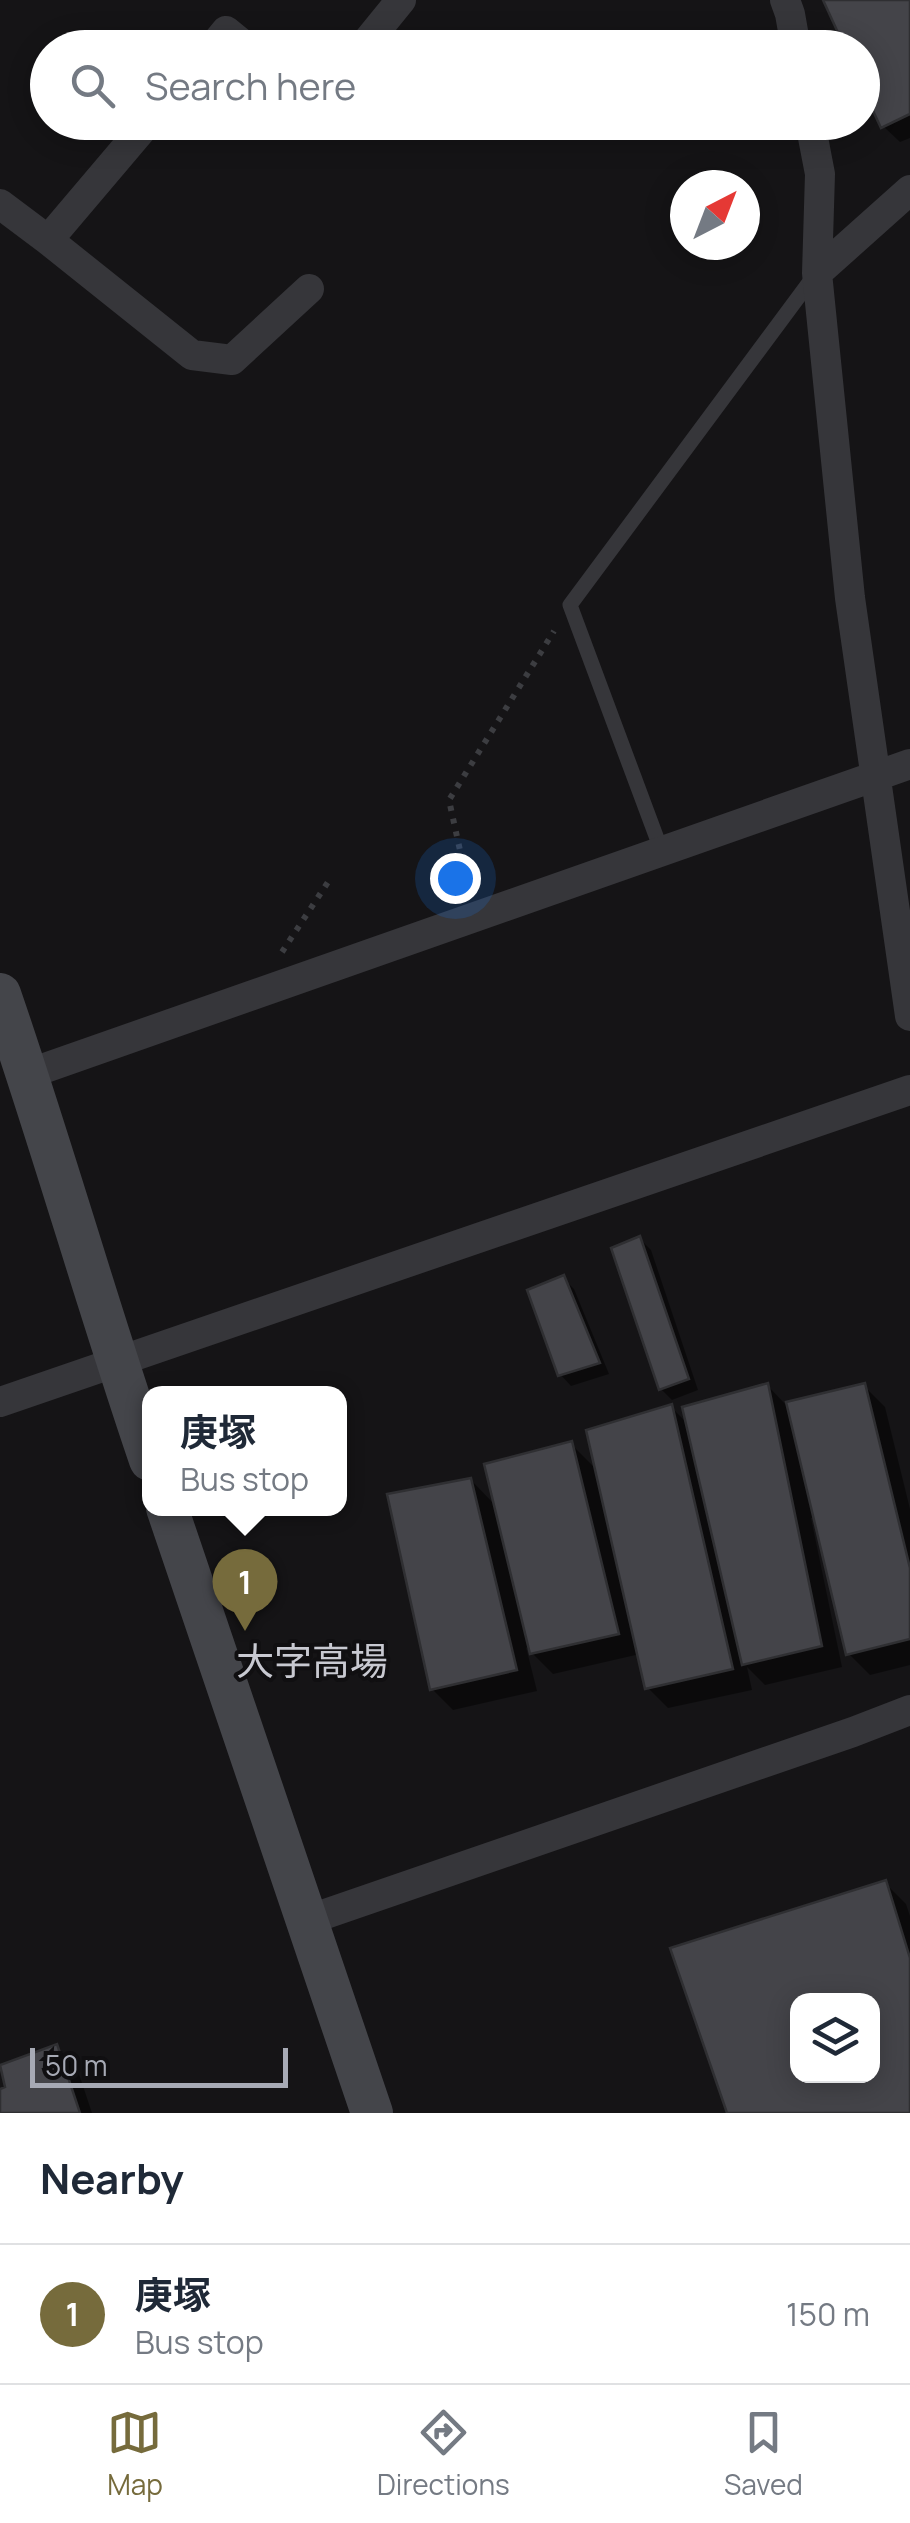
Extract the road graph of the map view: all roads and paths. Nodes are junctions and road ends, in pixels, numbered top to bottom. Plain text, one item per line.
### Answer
1 (401, 0) edge
2 (784, 0) edge
3 (377, 30) edge
4 (793, 30) edge
5 (133, 140) edge
6 (813, 140) edge
7 (910, 190) edge
8 (0, 204) edge
9 (48, 240) junction
10 (816, 273) junction
11 (309, 289) dead end
12 (570, 605) junction
13 (910, 764) edge
14 (876, 774) junction
15 (662, 852) junction
16 (330, 879) dead end
17 (475, 917) junction
18 (0, 994) edge
19 (254, 995) junction
20 (910, 1016) edge
21 (28, 1074) junction
22 (910, 1090) edge
23 (117, 1364) junction
24 (0, 1402) edge
25 (142, 1437) edge
26 (170, 1516) edge
27 (910, 1710) edge
28 (308, 1920) junction
29 (372, 2113) edge

1 - 3 street
2 - 4 street
5 - 9 street
6 - 10 street
7 - 10 street
8 - 9 street
9 - 11 street
10 - 12 lane
10 - 14 street
12 - 15 lane
12 - 17 path
13 - 14 street
14 - 15 street
14 - 20 street
15 - 17 street
16 - 19 path
17 - 19 street
18 - 21 street
19 - 21 street
21 - 23 street
22 - 23 street
23 - 24 street
23 - 25 street
26 - 28 street
27 - 28 street
28 - 29 street

